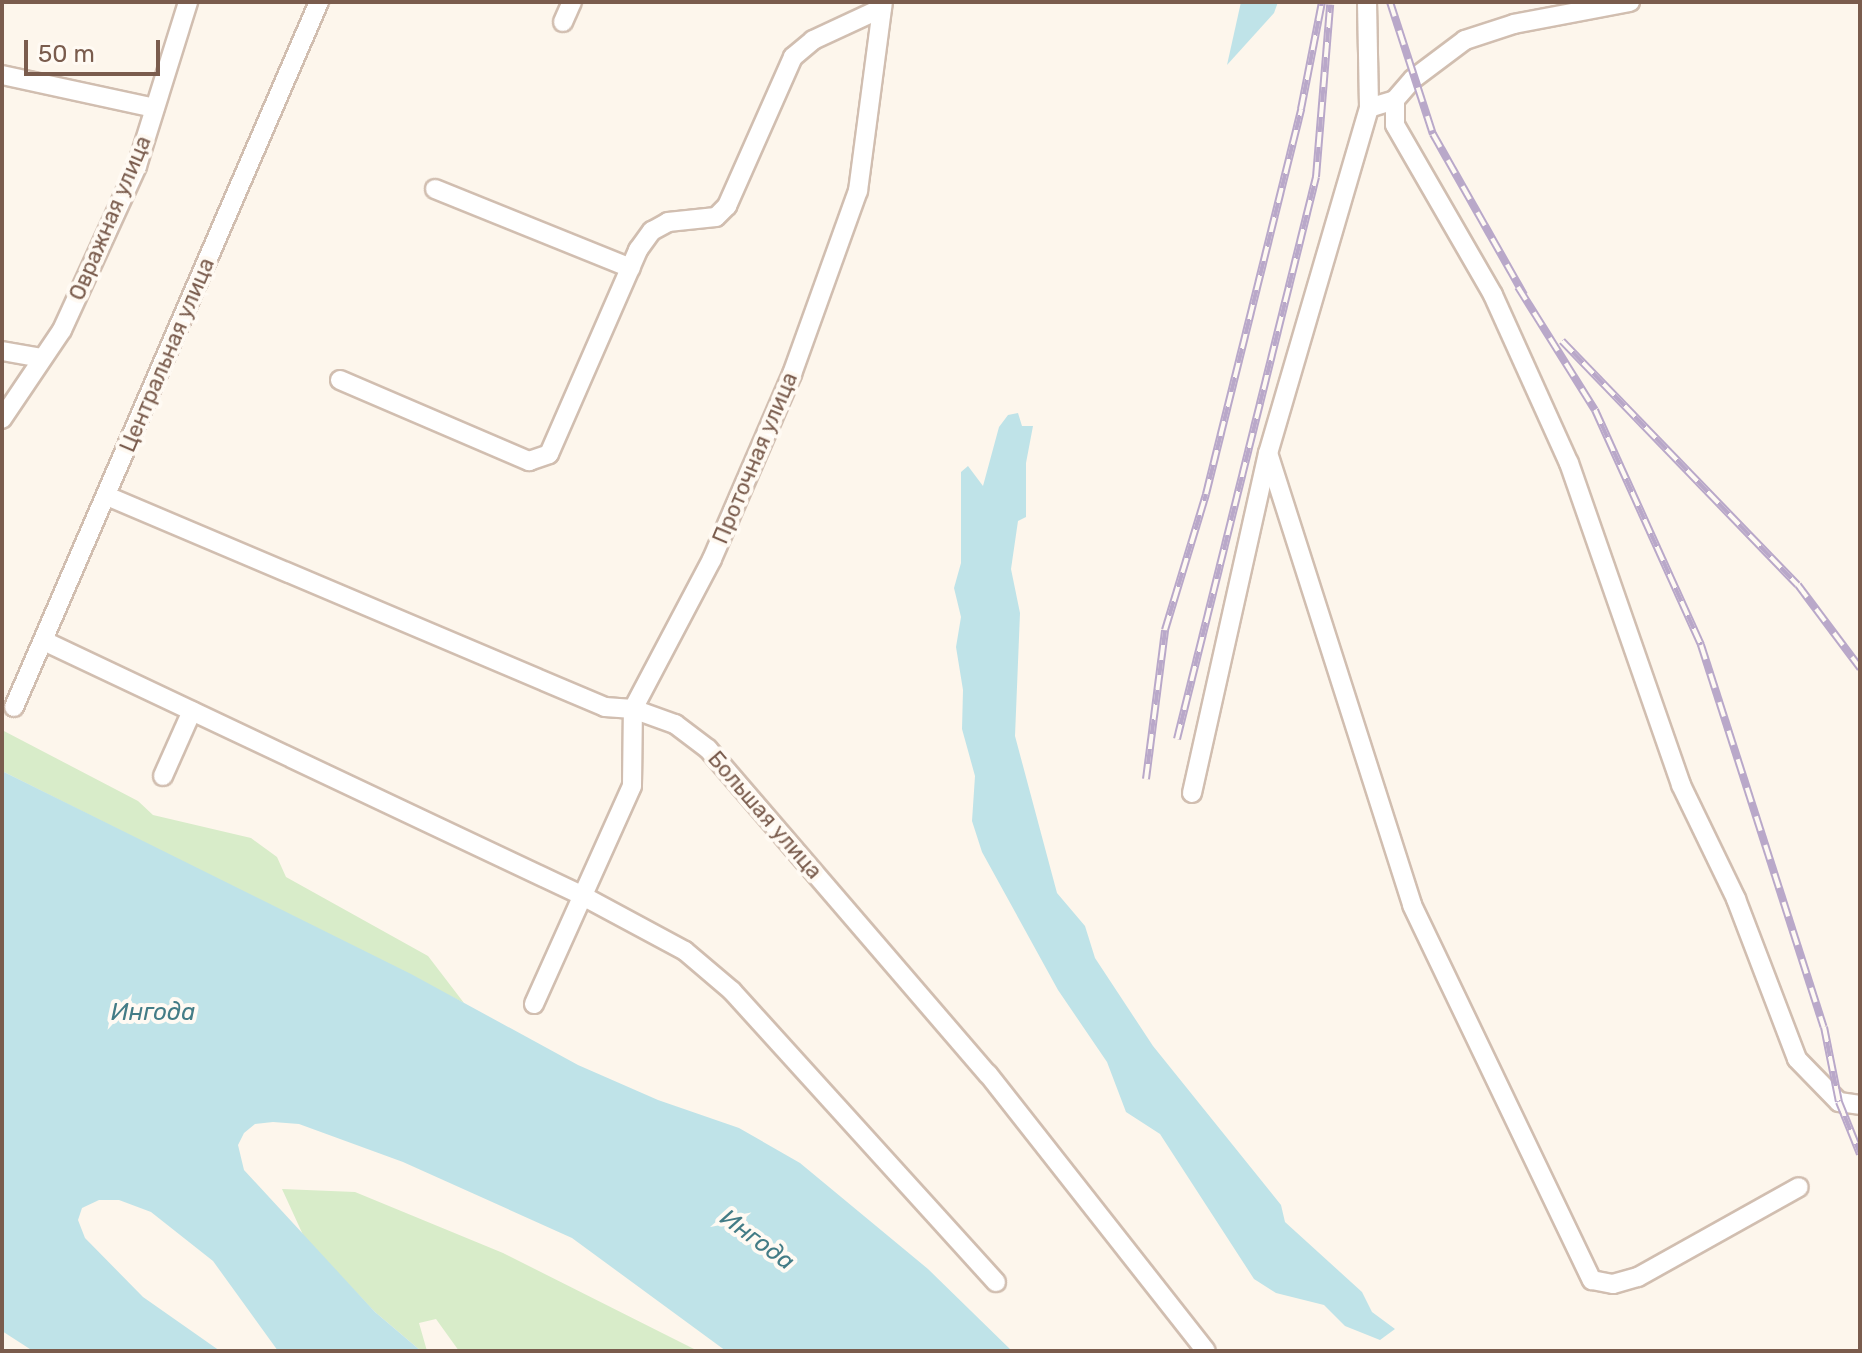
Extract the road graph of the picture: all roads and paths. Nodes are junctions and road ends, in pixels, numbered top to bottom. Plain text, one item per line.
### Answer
1 (188, 2) edge
2 (319, 2) edge
3 (572, 2) edge
4 (1367, 2) edge
5 (1630, 2) edge
6 (882, 5) edge
7 (563, 22) dead end
8 (2, 75) edge
9 (1395, 100) junction
10 (154, 108) junction
11 (1369, 108) junction
12 (435, 189) dead end
13 (631, 268) junction
14 (2, 351) edge
15 (42, 358) junction
16 (340, 380) dead end
17 (2, 419) edge
18 (1268, 453) junction
19 (107, 496) junction
20 (44, 641) junction
21 (14, 707) dead end
22 (633, 709) junction
23 (192, 711) junction
24 (163, 776) dead end
25 (1192, 793) dead end
26 (581, 895) junction
27 (534, 1004) dead end
28 (1860, 1105) edge
29 (1799, 1187) dead end
30 (996, 1282) dead end
31 (1206, 1351) edge

1 - 10 street, Овражная улица
2 - 19 street, Центральная улица
3 - 7 street
4 - 11 street
5 - 9 street
6 - 13 street
6 - 22 street, Проточная улица
8 - 10 street
9 - 11 street
9 - 28 street
10 - 15 street, Овражная улица
11 - 18 street
12 - 13 street
13 - 16 street
14 - 15 street
15 - 17 street, Овражная улица
18 - 25 street
18 - 29 street
19 - 20 street, Центральная улица
19 - 22 street, Большая улица
20 - 21 street, Центральная улица
20 - 23 street
22 - 26 street, Проточная улица
22 - 31 street, Большая улица
23 - 24 street
23 - 26 street
26 - 27 street, Проточная улица
26 - 30 street

